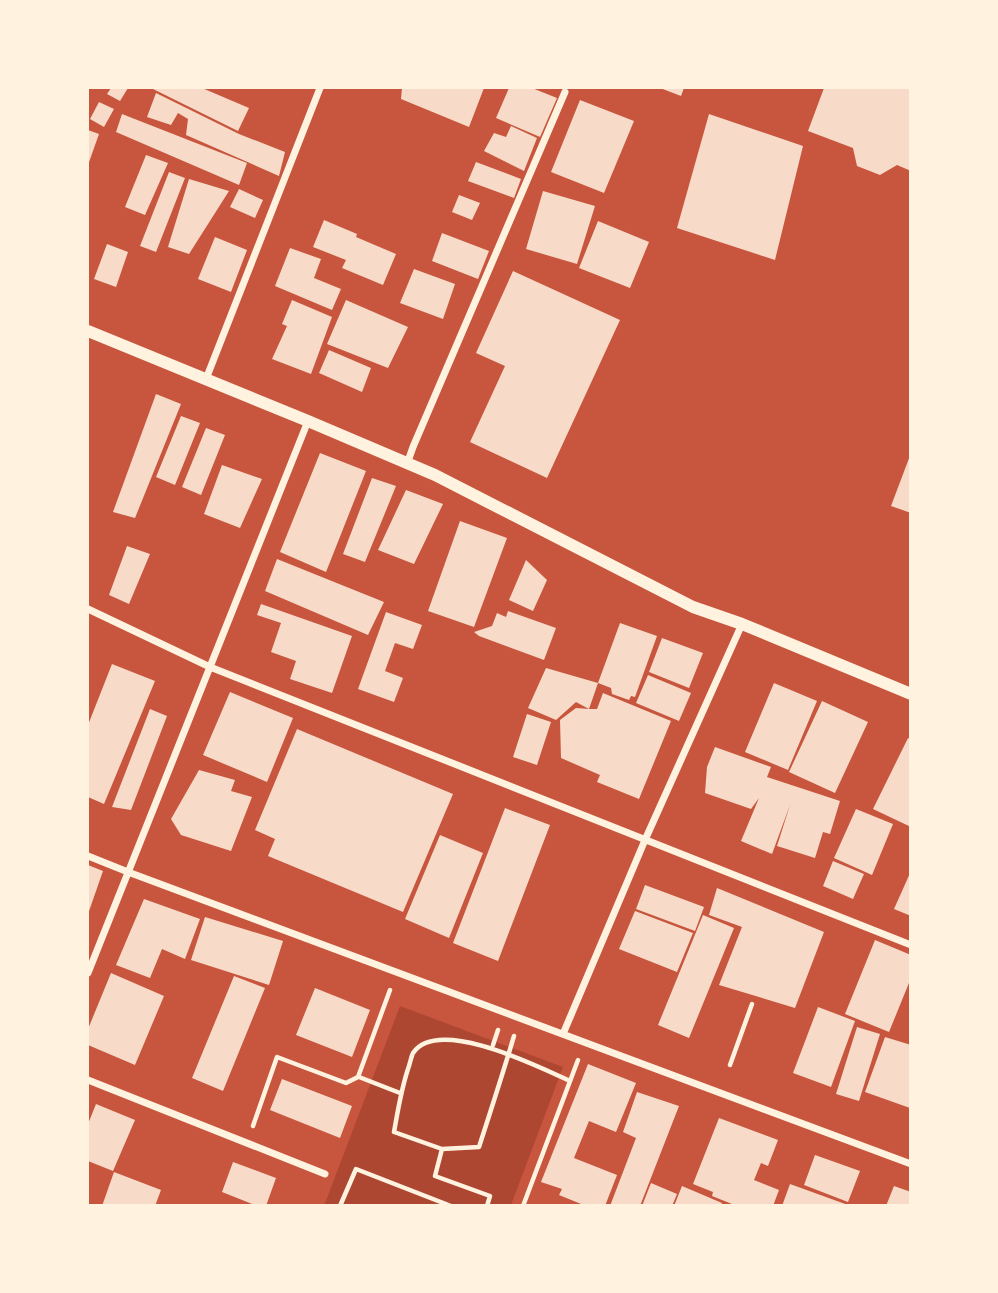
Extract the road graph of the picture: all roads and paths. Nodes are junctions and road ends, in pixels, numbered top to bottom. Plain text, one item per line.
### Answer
1 (320, 88) edge
2 (565, 92) dead end
3 (88, 331) edge
4 (206, 379) junction
5 (309, 421) junction
6 (407, 464) junction
7 (88, 609) edge
8 (742, 624) junction
9 (210, 667) junction
10 (911, 694) edge
11 (645, 840) junction
12 (88, 856) edge
13 (128, 872) junction
14 (911, 945) edge
15 (88, 973) edge
16 (394, 980) dead end
17 (752, 1004) dead end
18 (498, 1029) dead end
19 (563, 1034) junction
20 (514, 1036) dead end
21 (585, 1043) junction
22 (493, 1045) dead end
23 (509, 1054) junction
24 (730, 1065) dead end
25 (358, 1077) junction
26 (88, 1080) edge
27 (570, 1081) junction
28 (400, 1093) junction
29 (247, 1143) junction
30 (442, 1149) junction
31 (911, 1164) edge
32 (325, 1174) dead end
33 (340, 1206) edge
34 (450, 1206) edge
35 (487, 1206) edge
36 (523, 1206) edge

1 - 4 street
2 - 6 street
3 - 4 street
4 - 5 street
5 - 6 street
5 - 9 street
6 - 8 street
7 - 9 street
8 - 10 street
8 - 11 street
9 - 11 street
9 - 13 street
11 - 14 street
11 - 19 street
12 - 13 street
13 - 15 street
13 - 19 street
16 - 25 path
17 - 24 path
18 - 22 path
19 - 21 street
20 - 23 path
21 - 27 path
21 - 31 street
23 - 27 path
23 - 28 path
23 - 30 path
25 - 28 path
25 - 29 path
26 - 29 street
27 - 36 path
28 - 30 path
29 - 32 street
30 - 35 path
33 - 34 path

